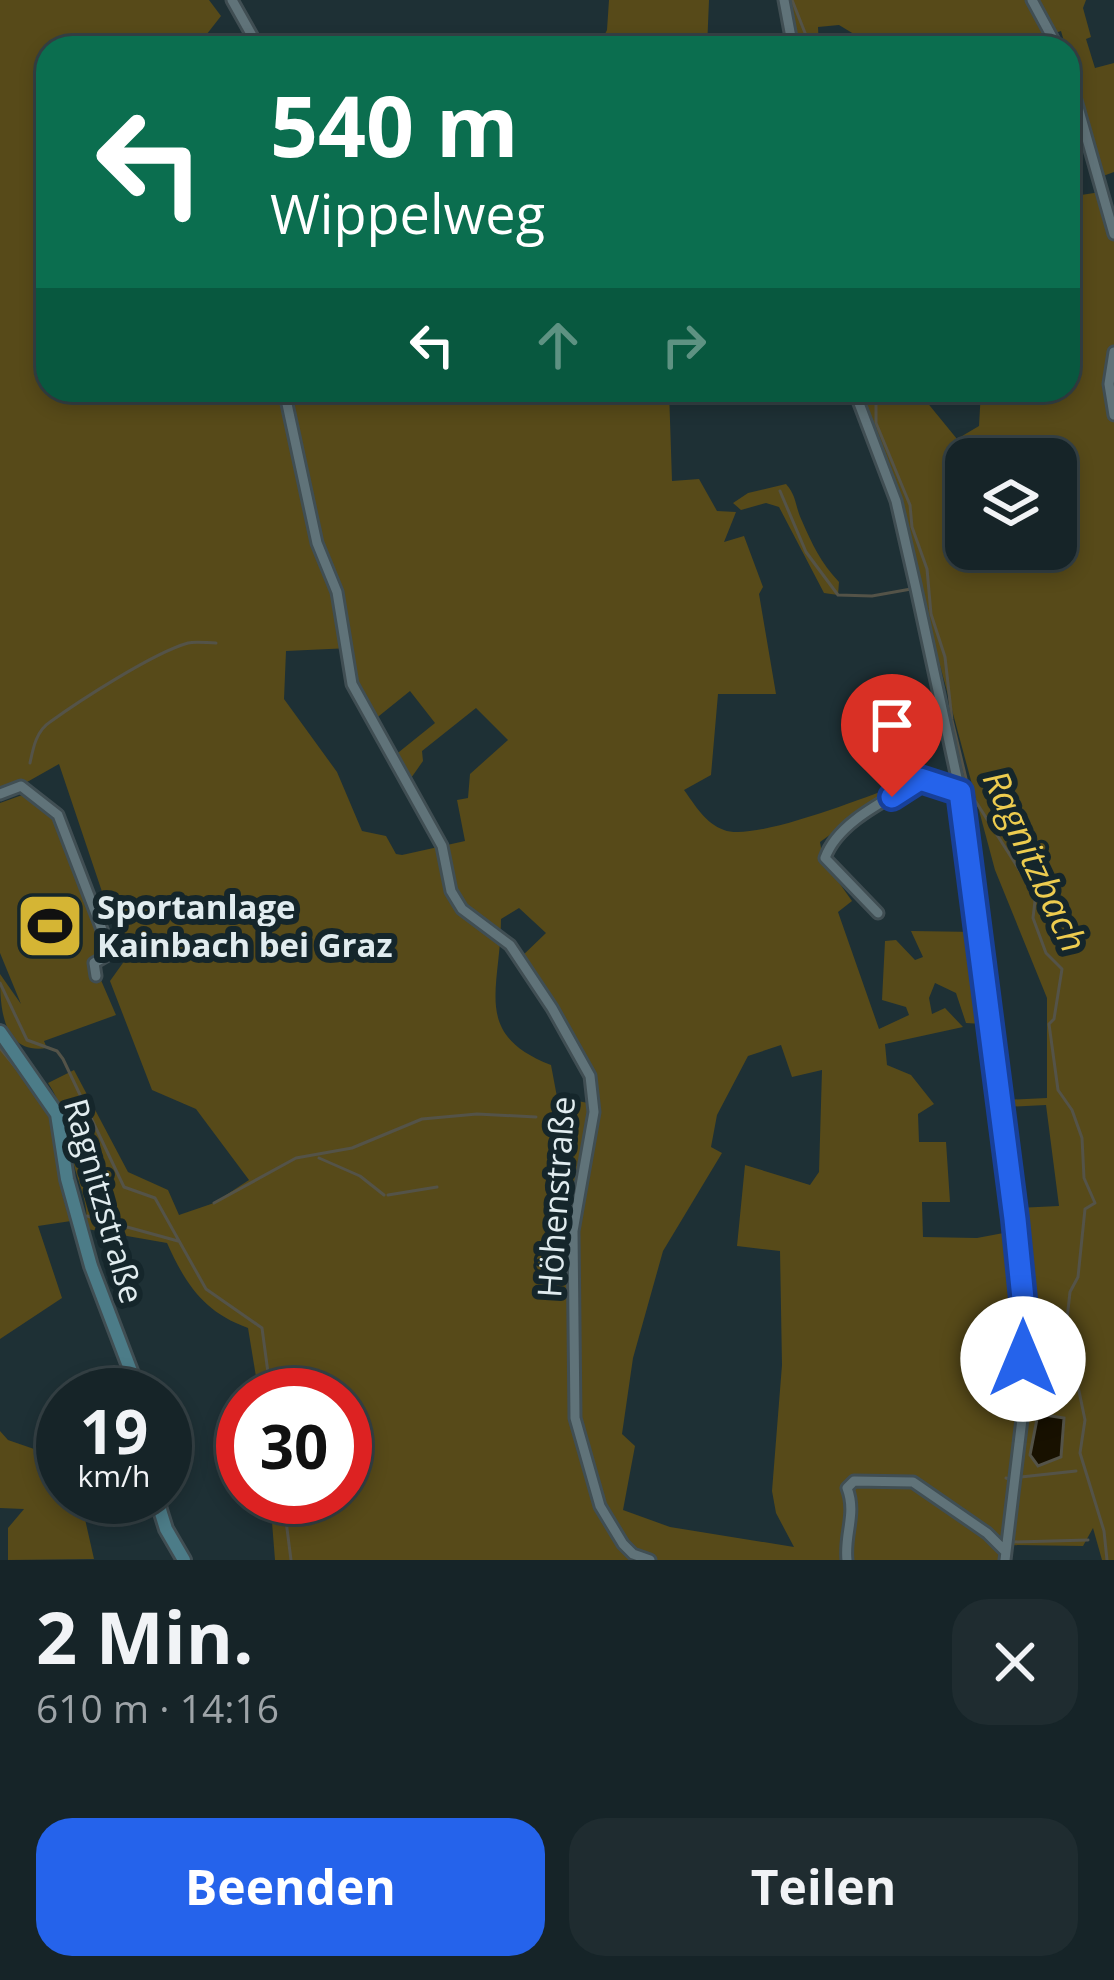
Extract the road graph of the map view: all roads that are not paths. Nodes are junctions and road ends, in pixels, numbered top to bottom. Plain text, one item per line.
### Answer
1 (232, 0) edge
2 (784, 0) edge
3 (1032, 0) edge
4 (252, 36) edge
5 (791, 36) edge
6 (1052, 36) edge
7 (1080, 114) edge
8 (1114, 234) edge
9 (1114, 352) edge
10 (287, 402) edge
11 (859, 402) edge
12 (1114, 415) edge
13 (960, 792) junction
14 (0, 794) edge
15 (878, 913) dead end
16 (96, 976) dead end
17 (0, 1032) edge
18 (130, 1368) edge
19 (164, 1524) edge
20 (1006, 1556) edge
21 (184, 1560) edge
22 (650, 1560) edge
23 (848, 1560) edge

1 - 4 street
2 - 5 street
3 - 6 street
7 - 8 street
9 - 12 street
10 - 22 street, Höhenstraße
11 - 13 street
13 - 15 street
13 - 20 street
14 - 16 street
17 - 18 main road, Ragnitzstraße
19 - 21 main road
20 - 23 street

